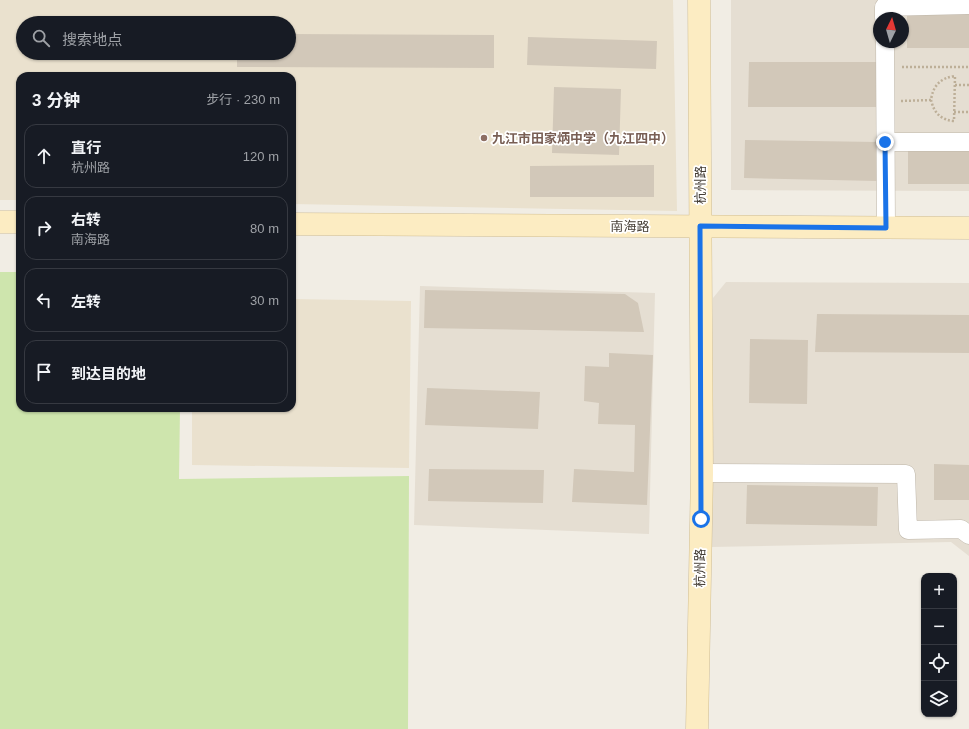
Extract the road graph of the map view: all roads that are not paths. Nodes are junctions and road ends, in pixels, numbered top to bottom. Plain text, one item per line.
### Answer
1 (699, 0) edge
2 (969, 5) edge
3 (884, 12) edge
4 (885, 48) edge
5 (885, 142) junction
6 (969, 142) edge
7 (0, 222) edge
8 (16, 222) edge
9 (296, 224) edge
10 (700, 226) junction
11 (886, 228) junction
12 (969, 228) edge
13 (702, 473) junction
14 (969, 535) edge
15 (697, 729) edge

1 - 10 main road, 杭州路
2 - 3 street
4 - 5 street
5 - 6 street
5 - 11 street
7 - 8 main road
9 - 10 main road, 南海路
10 - 11 main road, 南海路
10 - 13 main road, 杭州路
11 - 12 main road, 南海路
13 - 14 street
13 - 15 main road, 杭州路

